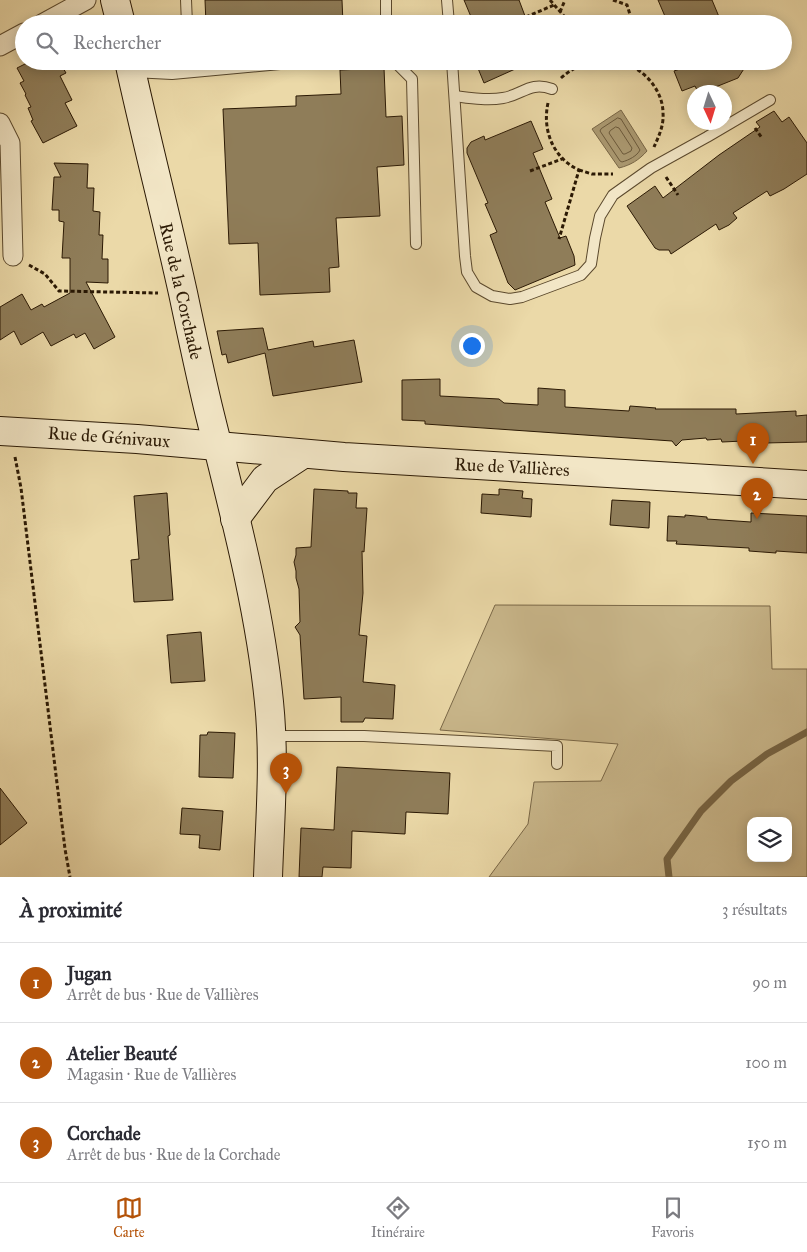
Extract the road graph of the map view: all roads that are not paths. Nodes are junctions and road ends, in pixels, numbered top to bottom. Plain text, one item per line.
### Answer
1 (86, 0) edge
2 (115, 0) edge
3 (186, 0) edge
4 (386, 0) edge
5 (447, 0) edge
6 (58, 15) edge
7 (119, 15) edge
8 (187, 15) edge
9 (386, 15) edge
10 (448, 15) edge
11 (15, 38) edge
12 (0, 46) edge
13 (131, 70) edge
14 (148, 70) edge
15 (189, 70) edge
16 (220, 70) edge
17 (403, 70) edge
18 (453, 70) edge
19 (189, 73) junction
20 (552, 89) road end
21 (455, 96) junction
22 (770, 100) dead end
23 (0, 123) edge
24 (416, 244) dead end
25 (13, 256) road end
26 (8, 431) edge
27 (217, 446) junction
28 (303, 454) junction
29 (807, 485) edge
30 (235, 519) junction
31 (271, 736) junction
32 (557, 764) dead end
33 (268, 877) edge

1 - 6 street
2 - 7 main road
3 - 8 lane
4 - 9 lane
5 - 10 lane
11 - 12 street
13 - 27 main road, Rue de la Corchade
14 - 19 lane
15 - 19 lane
16 - 19 lane
17 - 24 lane
18 - 21 lane
20 - 21 lane
21 - 22 lane
23 - 25 street
26 - 27 main road, Rue de Génivaux
27 - 28 main road, Rue de Vallières
27 - 30 main road, Rue de la Corchade
28 - 29 main road, Rue de Vallières
28 - 30 main road
30 - 31 main road, Rue de la Corchade
31 - 32 lane
31 - 33 main road, Rue de la Corchade

